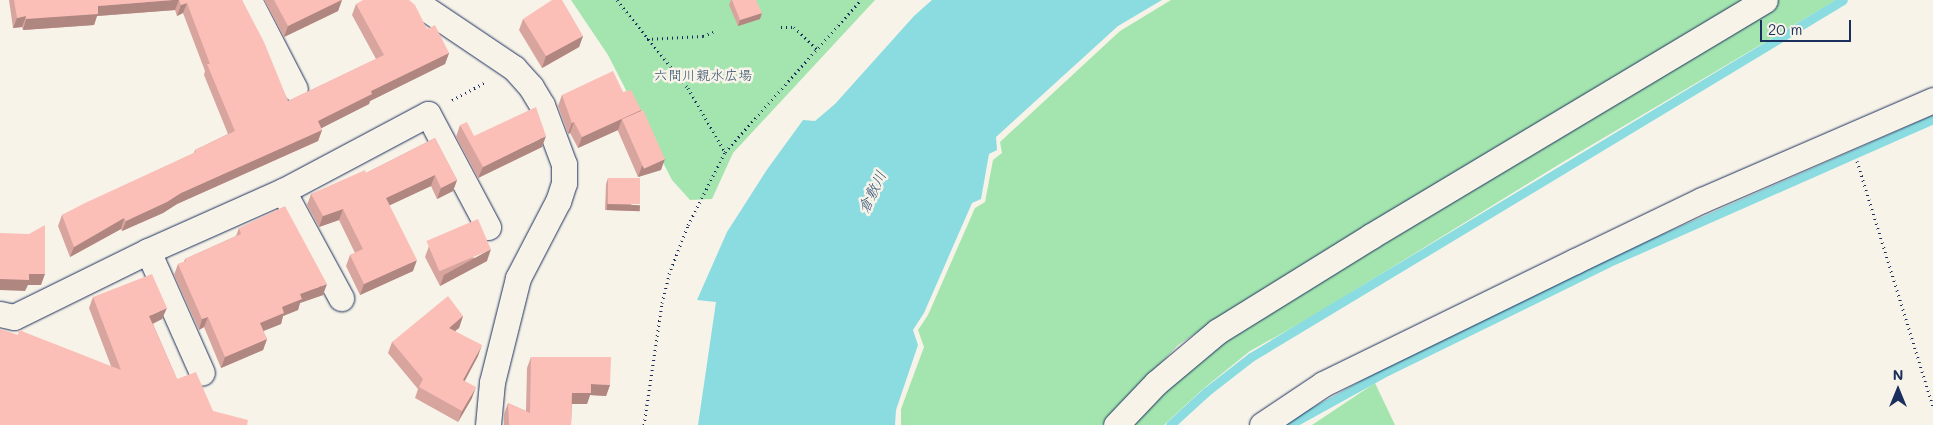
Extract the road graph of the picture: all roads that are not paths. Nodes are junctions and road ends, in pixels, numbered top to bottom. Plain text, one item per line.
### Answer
1 (250, 0) edge
2 (413, 0) edge
3 (1765, 0) edge
4 (295, 89) dead end
5 (1933, 100) edge
6 (284, 190) junction
7 (488, 227) dead end
8 (148, 251) junction
9 (341, 298) dead end
10 (0, 314) edge
11 (202, 373) dead end
12 (488, 425) edge
13 (1116, 425) edge
14 (1262, 425) edge

1 - 4 street
2 - 12 street
3 - 13 street
5 - 14 street
6 - 7 street
6 - 8 street
6 - 9 street
8 - 10 street
8 - 11 street

